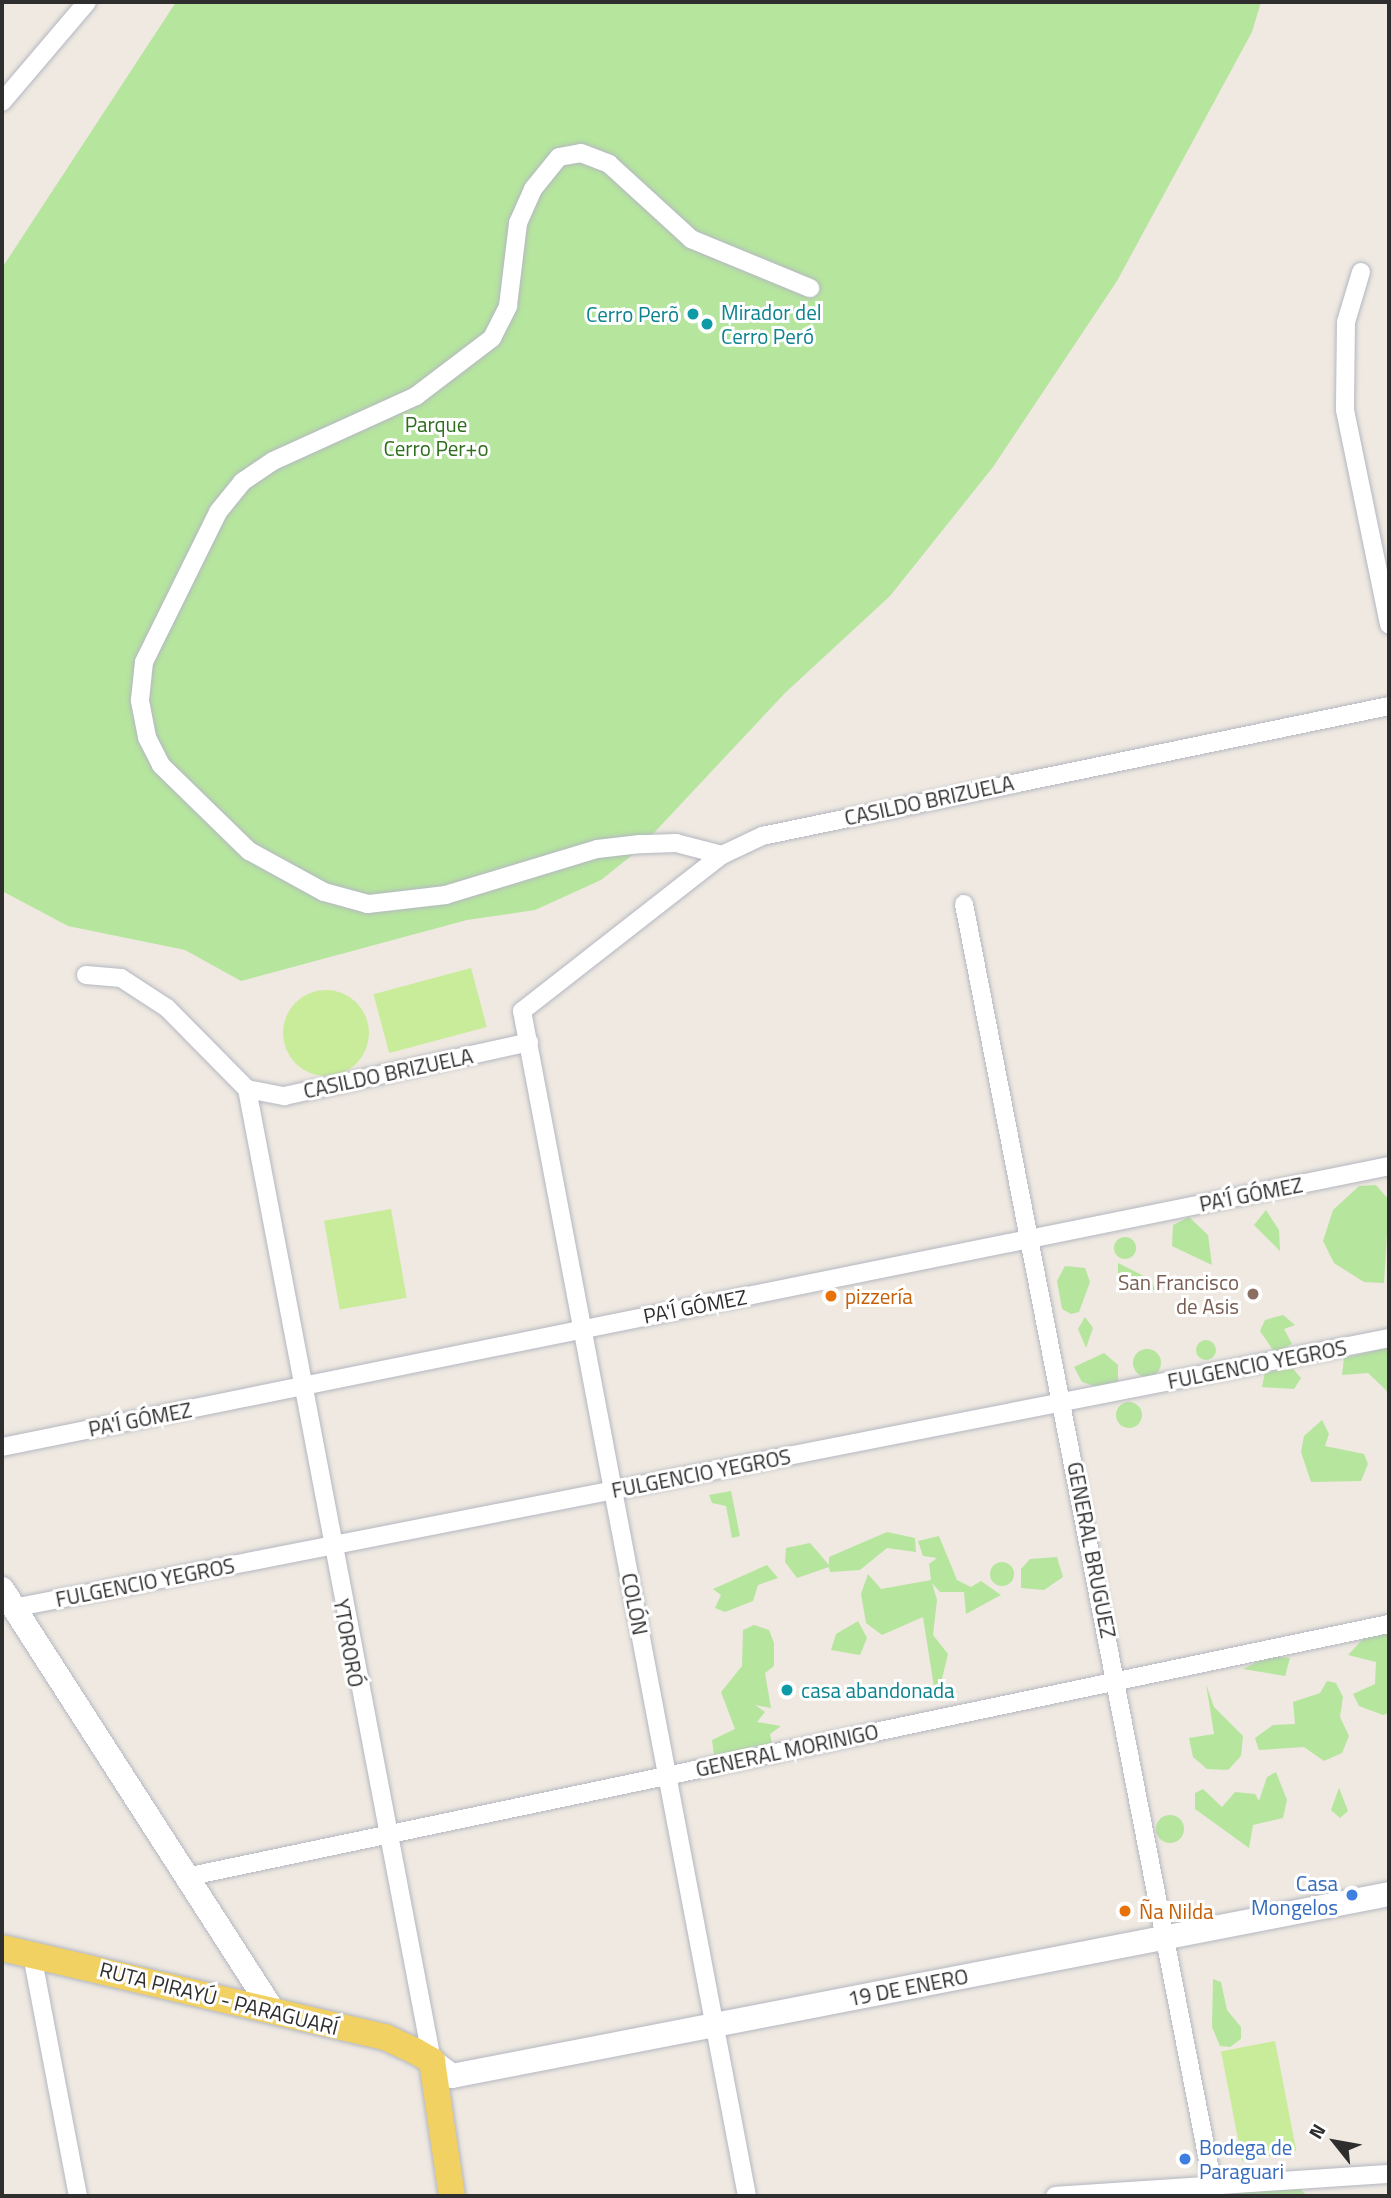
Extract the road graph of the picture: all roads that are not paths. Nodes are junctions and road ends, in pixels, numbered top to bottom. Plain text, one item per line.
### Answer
1 (85, 3) edge
2 (2, 102) edge
3 (1362, 272) dead end
4 (810, 288) dead end
5 (1389, 625) edge
6 (1389, 706) edge
7 (722, 855) junction
8 (964, 904) dead end
9 (86, 975) dead end
10 (522, 1011) joint
11 (529, 1042) junction
12 (247, 1089) junction
13 (1389, 1166) edge
14 (1031, 1238) junction
15 (583, 1329) junction
16 (1389, 1338) edge
17 (302, 1386) junction
18 (1063, 1402) junction
19 (2, 1447) edge
20 (614, 1490) junction
21 (331, 1545) junction
22 (7, 1598) edge
23 (1389, 1624) edge
24 (1118, 1682) junction
25 (667, 1774) junction
26 (384, 1832) junction
27 (186, 1877) junction
28 (1389, 1894) edge
29 (1163, 1936) junction
30 (2, 1948) edge
31 (32, 1955) junction
32 (273, 2011) junction
33 (715, 2026) junction
34 (432, 2062) junction
35 (1389, 2174) edge
36 (1214, 2191) edge
37 (78, 2196) edge
38 (452, 2196) edge
39 (747, 2196) edge
40 (1055, 2196) edge

1 - 2 street
3 - 5 street
4 - 7 street
6 - 7 street, CASILDO BRIZUELA
7 - 10 street, CASILDO BRIZUELA
8 - 14 street, GENERAL BRUGUEZ
9 - 12 street
10 - 11 street, COLÓN
11 - 12 street, CASILDO BRIZUELA
11 - 15 street, COLÓN
12 - 17 street, YTORORÓ
13 - 14 street, PA'Í GÓMEZ
14 - 15 street, PA'Í GÓMEZ
14 - 18 street, GENERAL BRUGUEZ
15 - 17 street, PA'Í GÓMEZ
15 - 20 street, COLÓN
16 - 18 street, FULGENCIO YEGROS
17 - 19 street, PA'Í GÓMEZ
17 - 21 street, YTORORÓ
18 - 20 street, FULGENCIO YEGROS
18 - 24 street, GENERAL BRUGUEZ
20 - 21 street, FULGENCIO YEGROS
20 - 25 street, COLÓN
21 - 22 street, FULGENCIO YEGROS
21 - 26 street, YTORORÓ
22 - 27 street
23 - 24 street, GENERAL MORINIGO
24 - 25 street, GENERAL MORINIGO
24 - 29 street, GENERAL BRUGUEZ
25 - 26 street, GENERAL MORINIGO
25 - 33 street, COLÓN
26 - 27 street, GENERAL MORINIGO
26 - 34 street, YTORORÓ
27 - 32 street
28 - 29 street, 19 DE ENERO
29 - 33 street, 19 DE ENERO
29 - 36 street, GENERAL BRUGUEZ
30 - 31 main road, RUTA PIRAYÚ - PARAGUARÍ
31 - 32 main road, RUTA PIRAYÚ - PARAGUARÍ
31 - 37 street
32 - 34 main road, RUTA PIRAYÚ - PARAGUARÍ
33 - 34 street, 19 DE ENERO
33 - 39 street, COLÓN
34 - 38 main road, YTORORÓ
35 - 36 street
36 - 40 street

